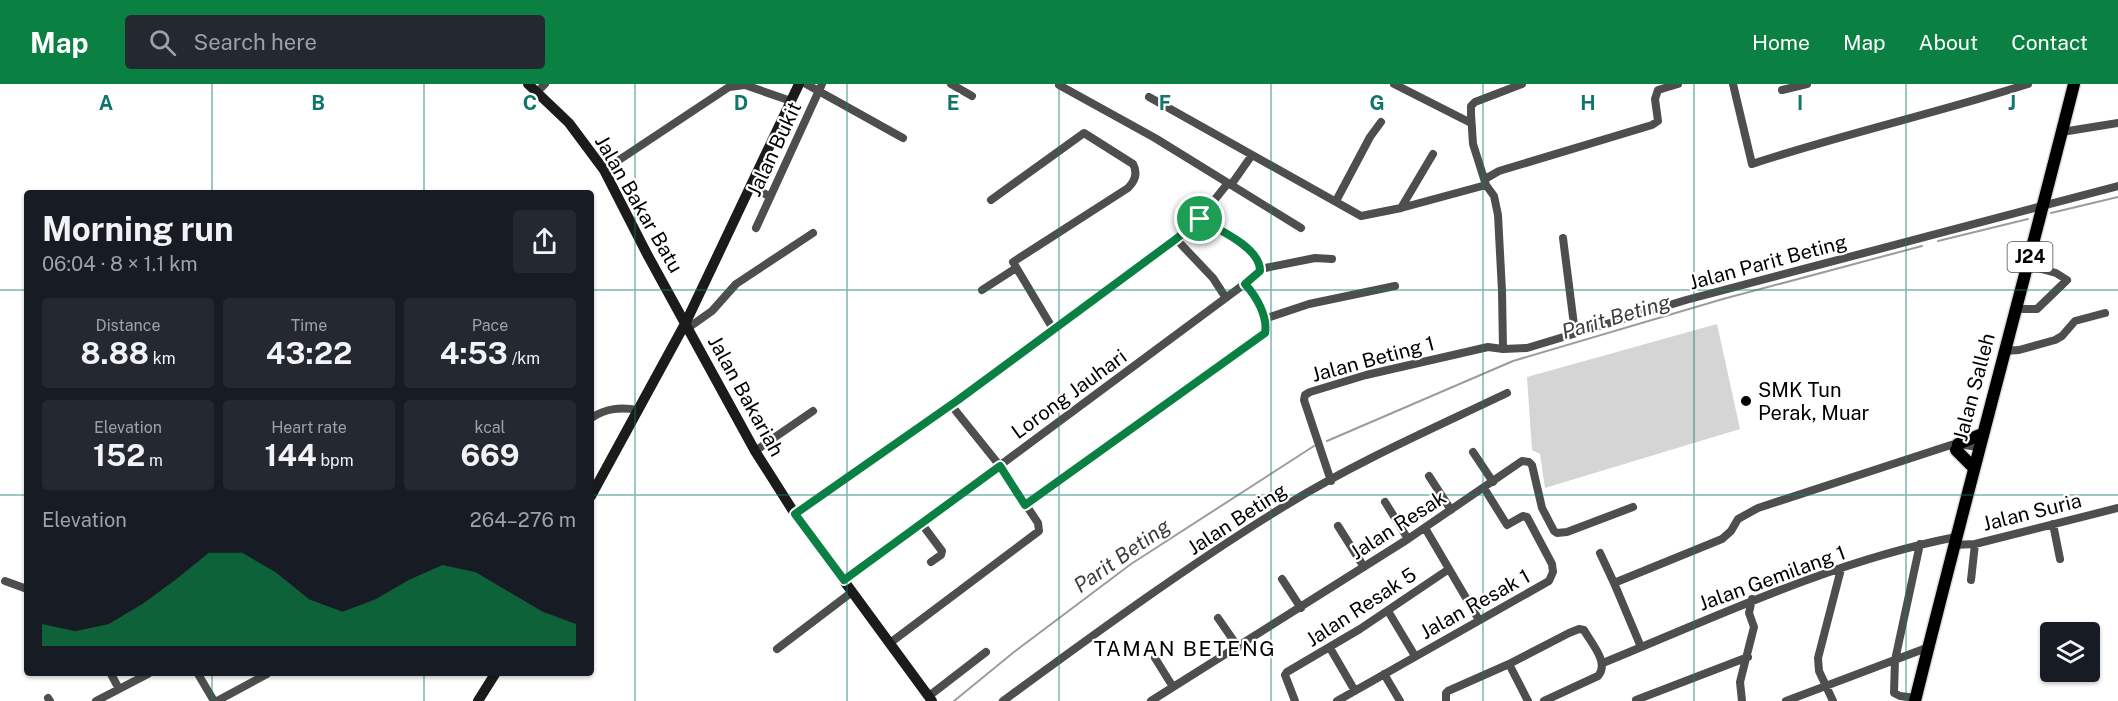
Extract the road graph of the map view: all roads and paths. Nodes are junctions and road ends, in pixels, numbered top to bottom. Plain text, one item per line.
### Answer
1 (528, 84) edge
2 (799, 84) edge
3 (806, 84) edge
4 (951, 84) edge
5 (1394, 84) edge
6 (1522, 84) edge
7 (1678, 84) edge
8 (1732, 84) edge
9 (1808, 84) edge
10 (2028, 84) edge
11 (2074, 84) edge
12 (1059, 85) edge
13 (541, 88) edge
14 (820, 88) edge
15 (1782, 90) dead end
16 (972, 96) dead end
17 (1149, 97) dead end
18 (791, 101) junction
19 (1381, 122) dead end
20 (1472, 123) junction
21 (2118, 123) edge
22 (2062, 132) junction
23 (903, 138) dead end
24 (1252, 154) junction
25 (1433, 154) dead end
26 (604, 170) junction
27 (1486, 182) junction
28 (1229, 184) junction
29 (751, 185) junction
30 (2118, 186) edge
31 (770, 196) junction
32 (991, 200) dead end
33 (1336, 201) junction
34 (2043, 206) junction
35 (1401, 208) junction
36 (1200, 219) junction
37 (756, 228) dead end
38 (1301, 228) dead end
39 (813, 233) dead end
40 (1563, 238) dead end
41 (1176, 239) junction
42 (1332, 259) dead end
43 (1014, 265) junction
44 (2027, 265) junction
45 (1258, 273) junction
46 (1245, 284) junction
47 (1395, 286) dead end
48 (982, 290) dead end
49 (1226, 298) junction
50 (2016, 309) junction
51 (2105, 313) dead end
52 (1264, 319) junction
53 (687, 325) junction
54 (1053, 329) junction
55 (1575, 333) junction
56 (1503, 349) junction
57 (2004, 351) junction
58 (1507, 393) dead end
59 (951, 405) junction
60 (639, 410) junction
61 (813, 411) dead end
62 (594, 416) edge
63 (1982, 434) junction
64 (1953, 447) junction
65 (1978, 450) junction
66 (755, 451) junction
67 (1473, 452) dead end
68 (1000, 466) junction
69 (1973, 467) junction
70 (1428, 476) dead end
71 (1331, 481) junction
72 (1493, 482) junction
73 (594, 488) edge
74 (1484, 488) junction
75 (1385, 502) dead end
76 (1025, 505) junction
77 (1633, 507) dead end
78 (2118, 508) edge
79 (1451, 510) junction
80 (795, 514) junction
81 (921, 524) junction
82 (2053, 524) junction
83 (1338, 526) dead end
84 (1425, 528) junction
85 (1408, 539) junction
86 (1955, 541) junction
87 (1920, 544) junction
88 (1975, 544) junction
89 (1600, 553) dead end
90 (2060, 559) dead end
91 (931, 562) dead end
92 (1364, 567) junction
93 (1449, 569) junction
94 (1841, 569) junction
95 (1282, 579) dead end
96 (844, 580) junction
97 (1971, 580) dead end
98 (5, 581) dead end
99 (1614, 583) junction
100 (24, 588) edge
101 (852, 592) junction
102 (1752, 599) junction
103 (1301, 608) junction
104 (1388, 611) junction
105 (1218, 618) dead end
106 (1479, 620) junction
107 (890, 643) junction
108 (1238, 647) junction
109 (1641, 647) junction
110 (1929, 647) junction
111 (1330, 648) junction
112 (777, 649) dead end
113 (986, 652) dead end
114 (1415, 656) junction
115 (1748, 657) junction
116 (1155, 658) dead end
117 (1894, 660) junction
118 (1603, 663) junction
119 (1509, 664) junction
120 (1384, 674) junction
121 (112, 676) edge
122 (144, 676) edge
123 (199, 676) edge
124 (263, 676) edge
125 (494, 676) edge
126 (1826, 686) junction
127 (1173, 687) junction
128 (118, 689) junction
129 (1355, 691) junction
130 (930, 699) edge
131 (1635, 700) edge
132 (1916, 700) edge
133 (96, 701) edge
134 (215, 701) edge
135 (478, 701) edge
136 (1003, 701) edge
137 (1151, 701) edge
138 (1295, 701) edge
139 (1337, 701) edge
140 (1400, 701) edge
141 (1446, 701) edge
142 (1528, 701) edge
143 (1544, 701) edge
144 (1742, 701) edge
145 (1786, 701) edge
146 (1833, 701) edge

1 - 13 main road, Jalan Bakar Batu
2 - 18 main road, Jalan Bakariah
3 - 14 street
4 - 16 street
5 - 20 street
6 - 20 street
7 - 27 street
8 - 10 street
9 - 15 street
11 - 22 main road, Jalan Salleh / J24
12 - 28 street
13 - 26 main road, Jalan Bakar Batu
14 - 23 street
14 - 31 street, Jalan Bukit
17 - 24 street
18 - 26 street
18 - 29 main road, Jalan Bakariah
19 - 33 street
20 - 27 street
21 - 22 street
22 - 34 main road, Jalan Salleh / J24
24 - 28 street
24 - 33 street
25 - 35 street
26 - 53 main road, Jalan Bakar Batu
27 - 35 street
27 - 56 street
28 - 36 street
28 - 38 street
29 - 31 street
29 - 53 main road, Jalan Bakariah
30 - 34 street, Jalan Parit Beting
31 - 37 street, Jalan Bukit
32 - 43 street
33 - 35 street
34 - 44 main road, Jalan Salleh / J24
34 - 55 street, Jalan Parit Beting
36 - 41 street
36 - 45 street
39 - 53 street
40 - 55 street
41 - 49 street
41 - 54 street
42 - 45 street
43 - 48 street
43 - 54 street
44 - 50 main road, Jalan Salleh / J24
44 - 50 street
45 - 46 street, Lorong Jauhari
46 - 49 street, Lorong Jauhari
46 - 52 street
47 - 52 street
49 - 68 street, Lorong Jauhari
50 - 57 main road, Jalan Salleh / J24
51 - 57 street
52 - 76 street
53 - 60 main road
53 - 66 main road, Jalan Bakariah
54 - 59 street
55 - 56 street, Jalan Parit Beting
56 - 71 street, Jalan Beting 1
57 - 63 main road, Jalan Salleh / J24
58 - 71 street, Jalan Beting
59 - 68 street
59 - 80 street
60 - 62 street
60 - 73 main road
61 - 66 street
63 - 64 main road
63 - 65 main road, Jalan Salleh / J24
64 - 65 street
64 - 69 main road
64 - 99 street
65 - 69 main road, Jalan Salleh / J24
66 - 80 main road, Jalan Bakariah
67 - 72 street
68 - 76 street
68 - 81 street, Lorong Jauhari
69 - 86 main road, Jalan Salleh / J24
70 - 79 street
71 - 136 street, Jalan Beting
72 - 74 street, Jalan Resak
72 - 77 street, Jalan Resak
74 - 79 street, Jalan Resak
74 - 106 street, Jalan Resak 1
75 - 85 street
76 - 107 street
78 - 82 street, Jalan Suria
79 - 84 street, Jalan Resak
80 - 96 main road, Jalan Bakariah
81 - 91 street
81 - 96 street, Lorong Jauhari
82 - 88 street, Jalan Suria
82 - 90 street
83 - 92 street
84 - 85 street, Jalan Resak
84 - 93 street
85 - 92 street, Jalan Resak
86 - 87 street, Jalan Gemilang 1
86 - 88 street, Jalan Suria
86 - 110 main road, Jalan Salleh / J24
87 - 94 street, Jalan Gemilang 1
87 - 117 street
88 - 97 street
89 - 99 street
92 - 103 street, Jalan Resak
93 - 104 street, Jalan Resak 5
93 - 106 street
94 - 102 street, Jalan Gemilang 1
94 - 126 street
95 - 103 street
96 - 101 main road, Jalan Bakariah
98 - 100 street
99 - 109 street
101 - 107 main road, Jalan Bakariah
101 - 112 street
102 - 109 street, Jalan Gemilang 1
102 - 115 street
103 - 108 street, Jalan Resak
104 - 111 street, Jalan Resak 5
104 - 114 street
105 - 108 street
106 - 114 street, Jalan Resak 1
107 - 130 main road, Jalan Bakariah
108 - 127 street, Jalan Resak
109 - 118 street, Jalan Gemilang 1
110 - 117 street
110 - 132 main road, Jalan Salleh / J24
111 - 129 street
111 - 138 street, Jalan Resak 5
113 - 130 street
114 - 120 street, Jalan Resak 1
115 - 131 street
115 - 144 street
116 - 127 street
117 - 126 street
117 - 132 street
118 - 119 street
118 - 143 street
119 - 141 street
119 - 142 street
120 - 129 street, Jalan Resak 1
120 - 140 street
121 - 128 street
122 - 128 street
123 - 134 street
124 - 134 street
125 - 135 main road
126 - 145 street
126 - 146 street
127 - 137 street, Jalan Resak
128 - 133 street
129 - 139 street, Jalan Resak 1

